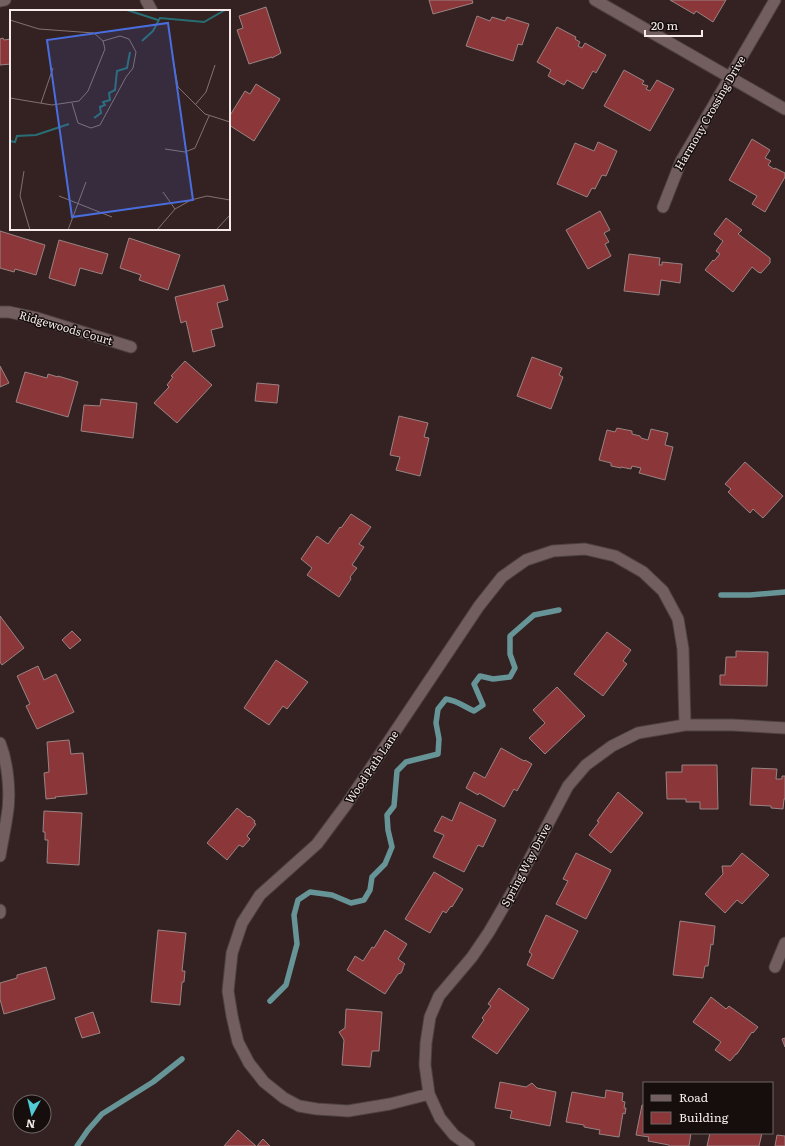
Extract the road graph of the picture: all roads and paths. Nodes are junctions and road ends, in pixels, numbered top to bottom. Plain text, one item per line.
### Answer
1 (5, 0) edge
2 (146, 0) edge
3 (595, 0) edge
4 (775, 0) edge
5 (0, 1) edge
6 (151, 10) edge
7 (730, 77) junction
8 (785, 109) edge
9 (663, 207) dead end
10 (0, 312) edge
11 (131, 347) dead end
12 (685, 725) junction
13 (785, 728) edge
14 (0, 743) edge
15 (0, 856) edge
16 (0, 910) edge
17 (0, 913) edge
18 (785, 943) edge
19 (775, 967) dead end
20 (428, 1094) junction
21 (469, 1146) edge

1 - 5 street
2 - 6 street
3 - 7 street
4 - 7 street, Harmony Crossing Drive
7 - 8 street
7 - 9 street, Harmony Crossing Drive
10 - 11 street, Ridgewoods Court
12 - 13 street, Spring Way Drive
12 - 20 street, Spring Way Drive
12 - 20 street, Wood Path Lane
14 - 15 street
16 - 17 street
18 - 19 street
20 - 21 street, Spring Way Drive

